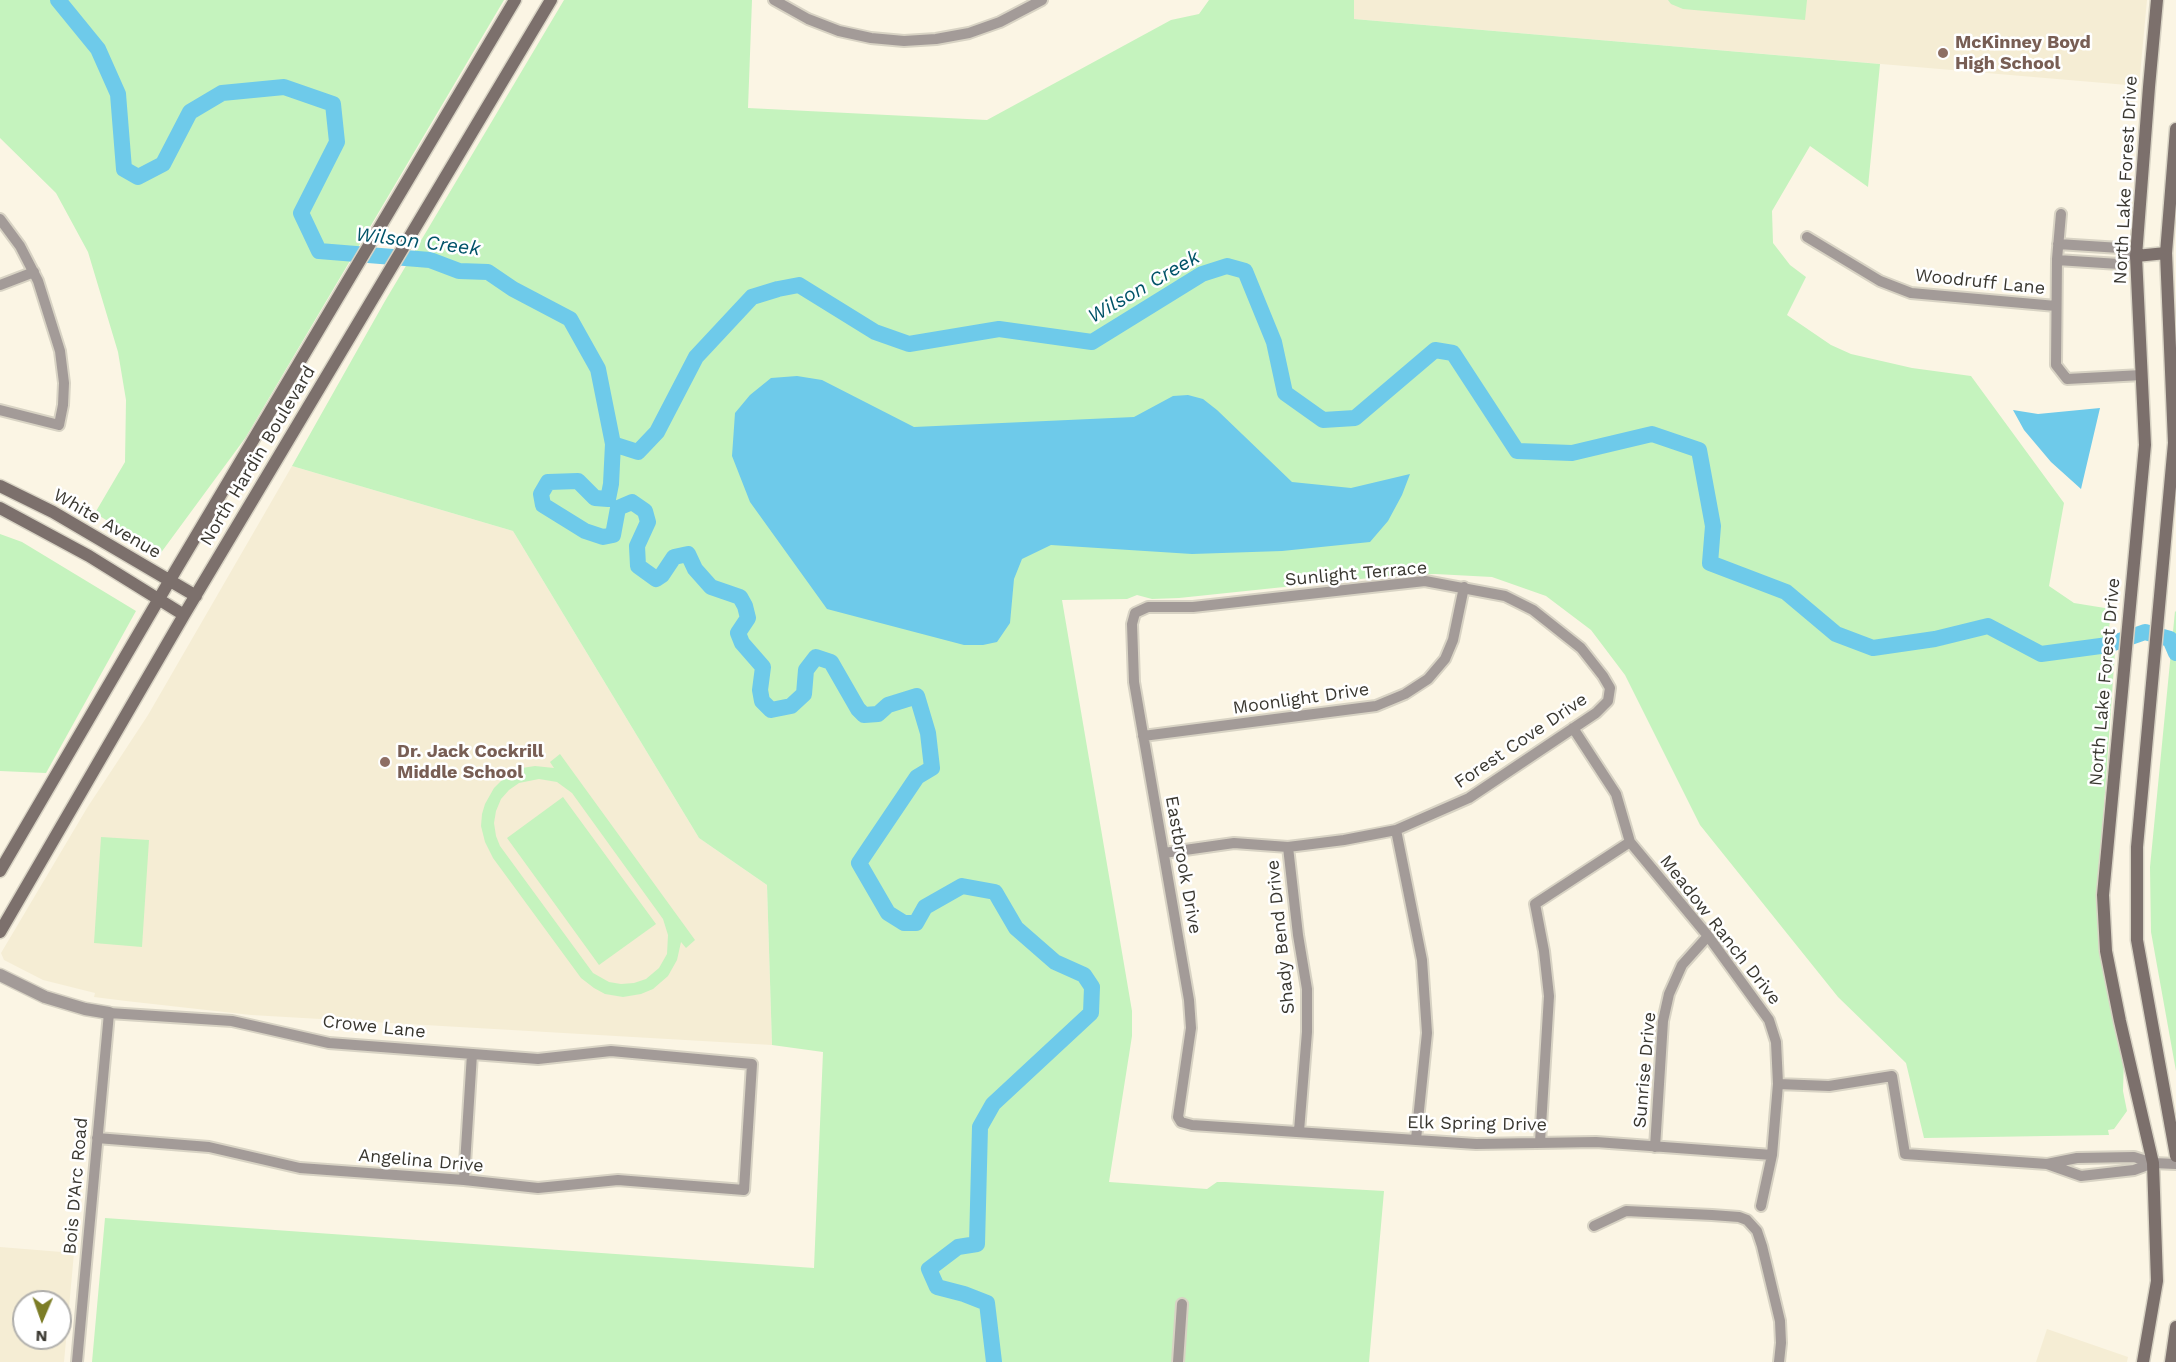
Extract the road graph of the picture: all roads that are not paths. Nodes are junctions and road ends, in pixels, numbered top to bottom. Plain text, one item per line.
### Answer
1 (515, 0) edge
2 (774, 0) edge
3 (1042, 0) edge
4 (2157, 0) edge
5 (550, 1) edge
6 (2176, 129) edge
7 (2061, 214) dead end
8 (0, 219) edge
9 (1807, 237) dead end
10 (2058, 244) junction
11 (2171, 253) edge
12 (2132, 256) junction
13 (2056, 260) junction
14 (34, 272) junction
15 (0, 285) edge
16 (2056, 306) junction
17 (2142, 375) junction
18 (0, 410) edge
19 (0, 486) edge
20 (0, 508) edge
21 (169, 582) junction
22 (1464, 587) junction
23 (196, 596) junction
24 (160, 599) junction
25 (1135, 613) joint
26 (184, 615) junction
27 (1610, 695) joint
28 (1573, 728) junction
29 (1143, 736) junction
30 (1396, 830) junction
31 (1630, 842) junction
32 (1288, 847) junction
33 (1164, 853) junction
34 (0, 871) edge
35 (0, 932) edge
36 (1707, 936) junction
37 (0, 975) edge
38 (109, 1012) junction
39 (472, 1054) junction
40 (1779, 1084) junction
41 (1181, 1122) joint
42 (1299, 1131) junction
43 (97, 1138) junction
44 (1416, 1139) junction
45 (1540, 1142) junction
46 (1655, 1147) junction
47 (1772, 1155) junction
48 (2176, 1156) edge
49 (2153, 1163) junction
50 (2047, 1164) junction
51 (2176, 1164) edge
52 (464, 1180) junction
53 (744, 1190) joint
54 (1761, 1206) dead end
55 (1594, 1226) dead end
56 (1182, 1304) dead end
57 (2176, 1327) edge
58 (76, 1362) edge
59 (1178, 1362) edge
60 (1779, 1362) edge
61 (2143, 1362) edge
62 (2170, 1362) edge

1 - 21 main road, North Hardin Boulevard
2 - 3 street
4 - 12 main road, North Lake Forest Drive
5 - 23 main road, North Hardin Boulevard
6 - 11 main road
7 - 10 street
8 - 14 street
9 - 16 street, Woodruff Lane
10 - 12 street
10 - 13 street
11 - 12 main road
11 - 48 main road
12 - 13 street
12 - 17 main road, North Lake Forest Drive
13 - 16 street
14 - 15 street
14 - 18 street
16 - 17 street
17 - 49 main road, North Lake Forest Drive
19 - 21 main road, White Avenue
20 - 24 main road
21 - 23 main road, White Avenue
21 - 24 main road, North Hardin Boulevard
22 - 25 street, Sunlight Terrace
22 - 27 street, Sunlight Terrace
22 - 29 street, Moonlight Drive
23 - 26 main road, North Hardin Boulevard
24 - 26 main road
24 - 34 main road, North Hardin Boulevard
25 - 29 street, Eastbrook Drive
26 - 35 main road, North Hardin Boulevard
27 - 28 street, Forest Cove Drive
28 - 30 street, Forest Cove Drive
28 - 31 street, Meadow Ranch Drive
29 - 33 street, Eastbrook Drive
30 - 32 street, Forest Cove Drive
30 - 44 street
31 - 36 street, Meadow Ranch Drive
31 - 45 street
32 - 33 street, Forest Cove Drive
32 - 42 street, Shady Bend Drive
33 - 41 street, Eastbrook Drive
36 - 40 street, Meadow Ranch Drive
36 - 46 street, Sunrise Drive
37 - 38 street, Crowe Lane
38 - 39 street, Crowe Lane
38 - 43 street, Bois D'Arc Road
39 - 52 street
39 - 53 street, Crowe Lane
40 - 47 street, Meadow Ranch Drive
40 - 50 street
41 - 42 street, Elk Spring Drive
42 - 44 street, Elk Spring Drive
43 - 52 street, Angelina Drive
43 - 58 street, Bois D'Arc Road
44 - 45 street, Elk Spring Drive
45 - 46 street, Elk Spring Drive
46 - 47 street, Elk Spring Drive
47 - 54 street, Meadow Ranch Drive
49 - 50 street
49 - 50 street
49 - 51 street
49 - 61 main road, North Lake Forest Drive
52 - 53 street, Angelina Drive
55 - 60 street
56 - 59 street
57 - 62 main road

